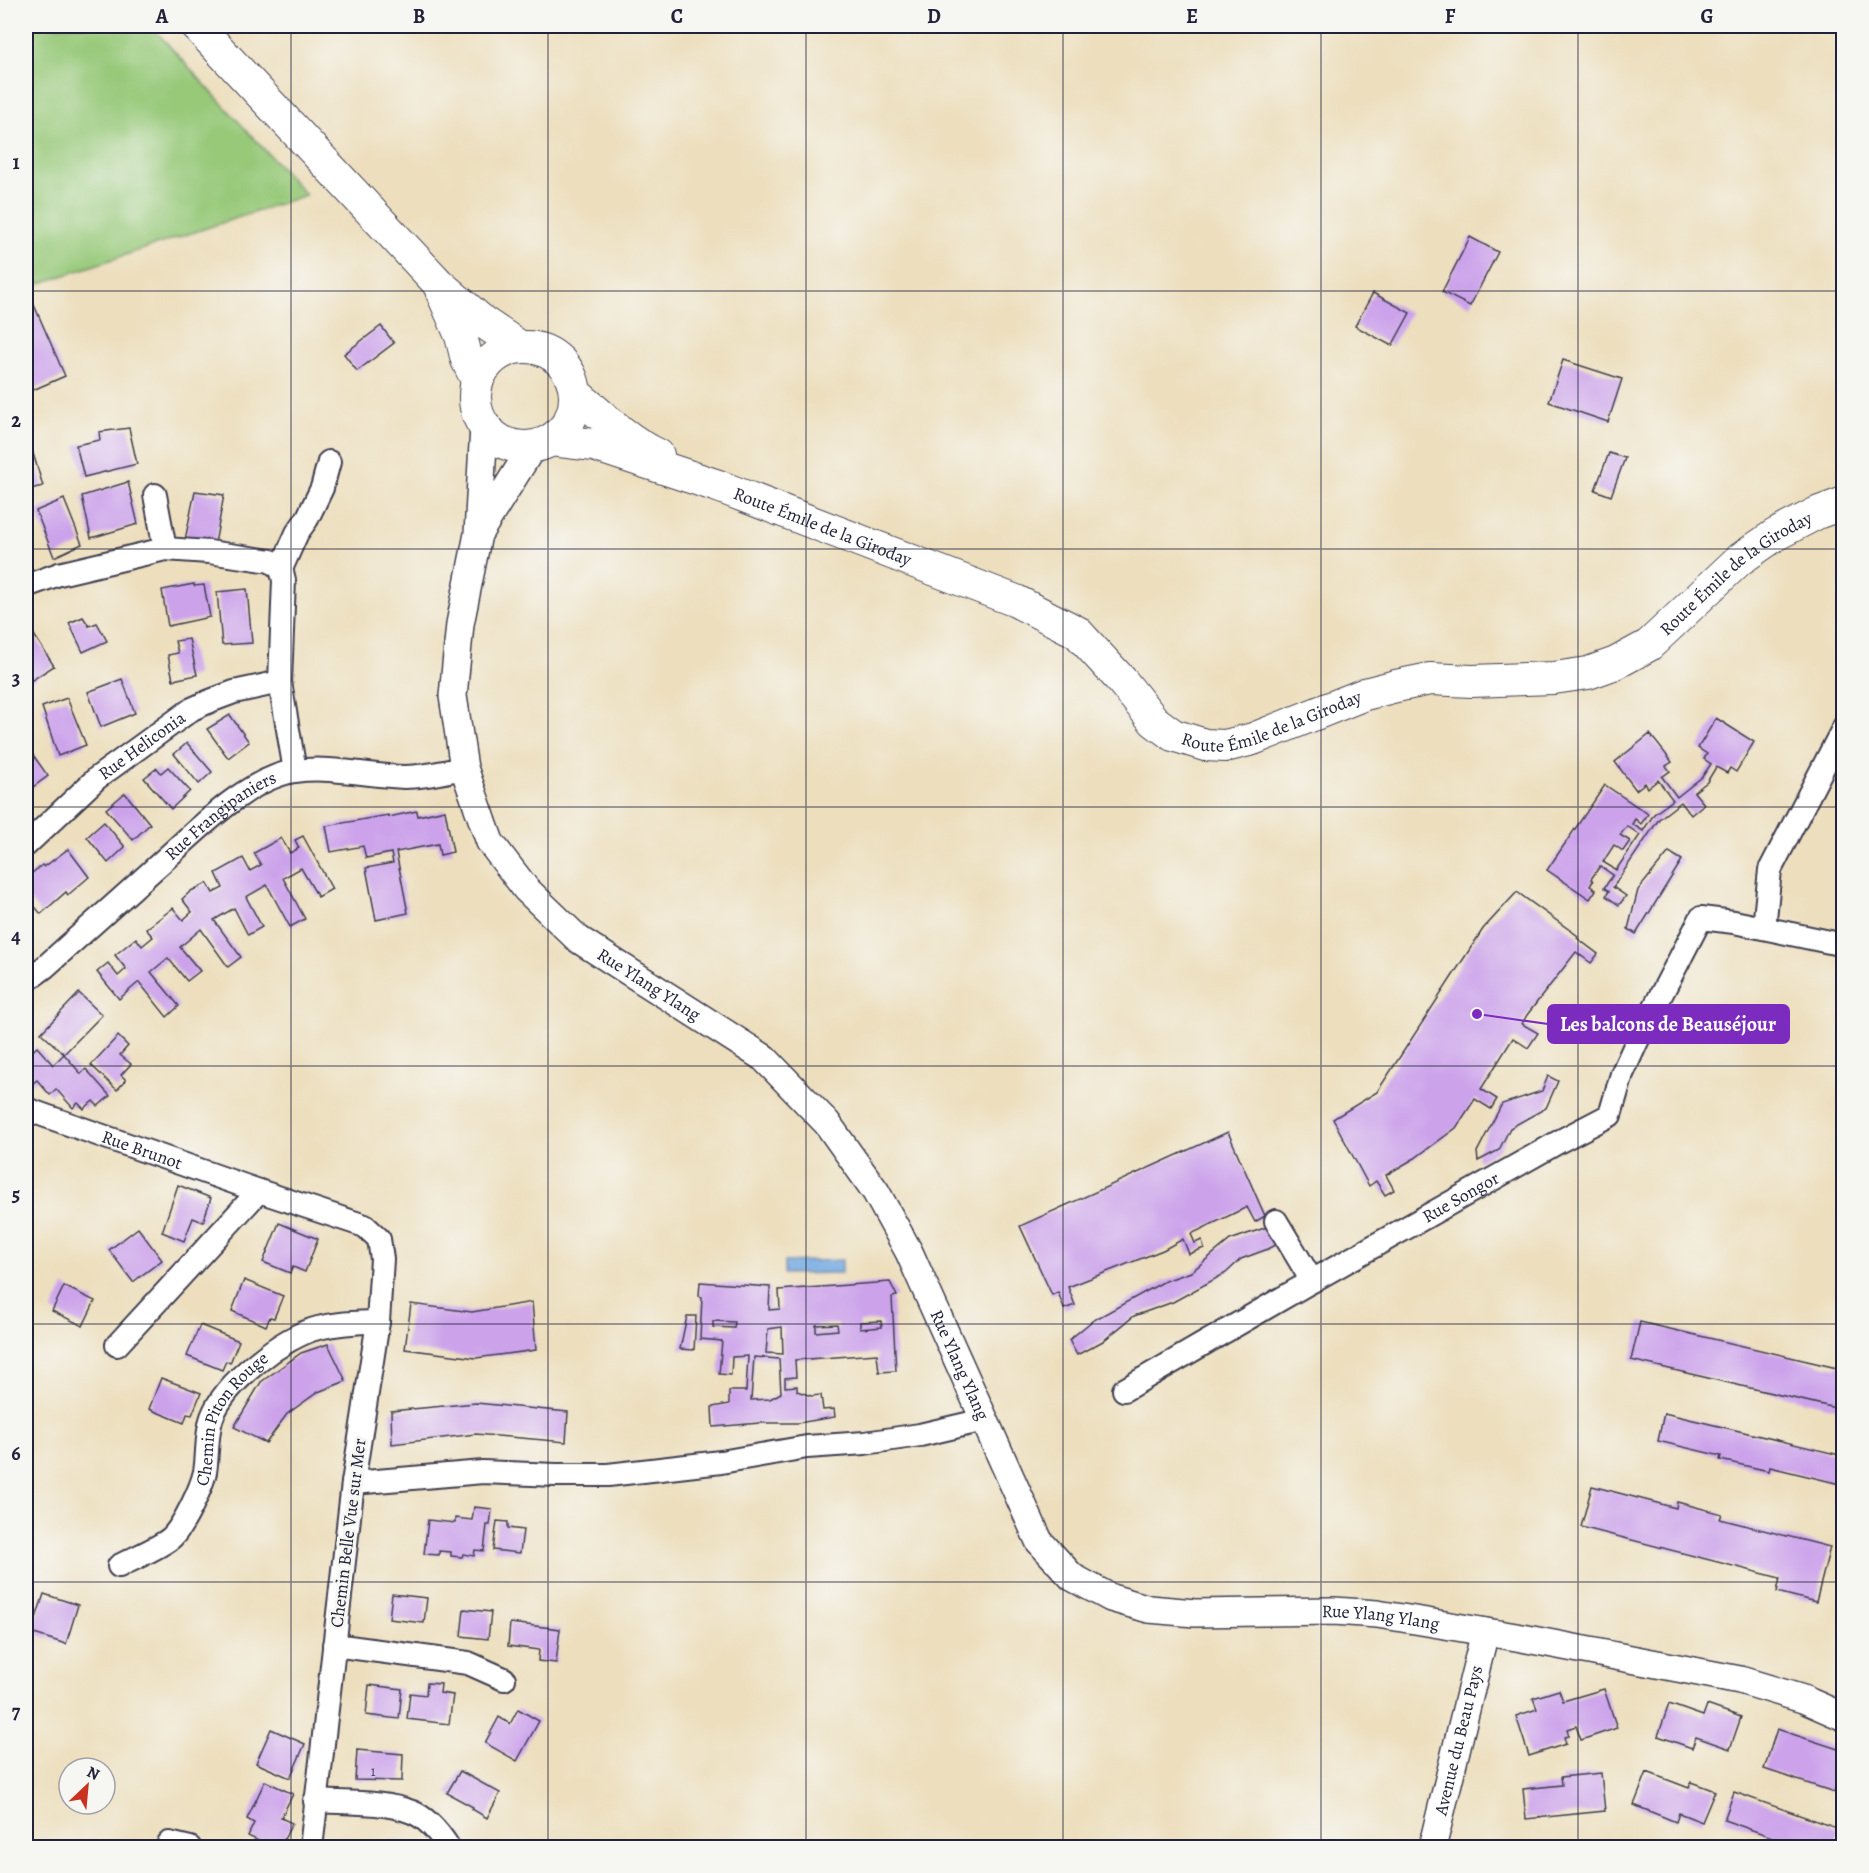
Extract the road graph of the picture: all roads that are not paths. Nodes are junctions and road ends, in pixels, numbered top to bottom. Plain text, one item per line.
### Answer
1 (196, 26) edge
2 (438, 283) junction
3 (520, 347) junction
4 (477, 380) junction
5 (574, 393) junction
6 (484, 426) junction
7 (542, 443) junction
8 (329, 462) dead end
9 (718, 486) junction
10 (155, 495) dead end
11 (1844, 503) edge
12 (478, 534) junction
13 (165, 549) junction
14 (280, 569) junction
15 (27, 583) edge
16 (280, 682) junction
17 (1844, 727) edge
18 (464, 768) junction
19 (295, 771) junction
20 (26, 845) edge
21 (1764, 928) junction
22 (1844, 945) edge
23 (26, 981) edge
24 (26, 1109) edge
25 (259, 1191) junction
26 (1276, 1221) dead end
27 (365, 1226) joint
28 (1312, 1281) junction
29 (378, 1322) junction
30 (117, 1344) dead end
31 (1124, 1390) dead end
32 (984, 1420) junction
33 (353, 1483) junction
34 (119, 1566) dead end
35 (1485, 1632) junction
36 (334, 1645) junction
37 (504, 1679) dead end
38 (1844, 1717) edge
39 (315, 1801) junction
40 (311, 1848) edge
41 (449, 1848) edge
42 (1432, 1848) edge

1 - 2 main road
2 - 3 main road
2 - 4 main road
3 - 4 main road
3 - 5 main road
4 - 6 main road
5 - 7 main road
5 - 9 main road
6 - 7 main road
6 - 12 street
7 - 9 main road
7 - 12 street
8 - 14 street
9 - 11 main road, Route Émile de la Giroday
10 - 13 street
12 - 18 street, Rue Ylang Ylang
13 - 14 street
13 - 15 street
14 - 16 street
16 - 19 street
16 - 20 street, Rue Heliconia
17 - 21 street
18 - 19 street, Rue Frangipaniers
18 - 32 street, Rue Ylang Ylang
19 - 23 street, Rue Frangipaniers
21 - 22 street
21 - 28 street, Rue Songor
24 - 25 street, Rue Brunot
25 - 27 street, Rue Brunot
25 - 30 street
26 - 28 street
27 - 29 street, Chemin Belle Vue sur Mer
28 - 31 street, Rue Songor
29 - 33 street, Chemin Belle Vue sur Mer
29 - 34 street, Chemin Piton Rouge
32 - 33 street
32 - 35 street, Rue Ylang Ylang
33 - 36 street, Chemin Belle Vue sur Mer
35 - 38 street, Rue Ylang Ylang
35 - 42 street, Avenue du Beau Pays
36 - 37 street
36 - 39 street, Chemin Belle Vue sur Mer
39 - 40 street, Chemin Belle Vue sur Mer
39 - 41 street

